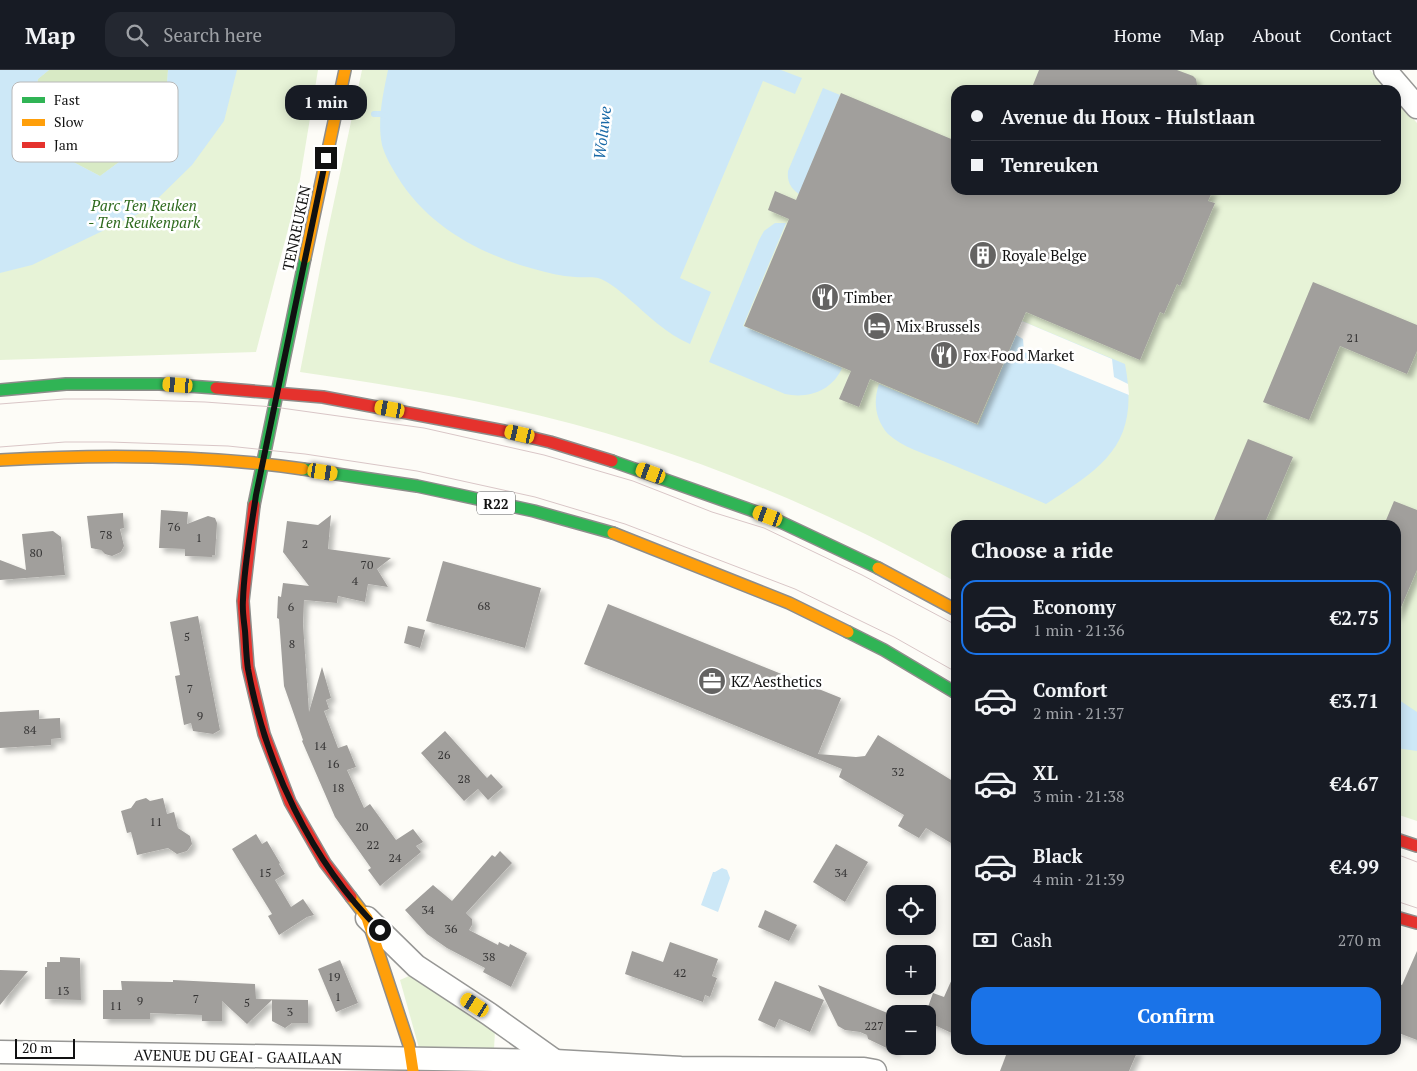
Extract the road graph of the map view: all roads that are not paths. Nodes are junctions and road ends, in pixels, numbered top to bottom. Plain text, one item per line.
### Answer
1 (345, 70) edge
2 (1385, 70) edge
3 (1398, 85) edge
4 (1401, 88) edge
5 (1417, 107) edge
6 (0, 390) edge
7 (277, 393) junction
8 (0, 460) edge
9 (264, 463) junction
10 (951, 607) edge
11 (951, 690) edge
12 (1401, 841) edge
13 (1417, 846) edge
14 (367, 918) junction
15 (1401, 918) edge
16 (1417, 923) edge
17 (0, 1052) edge
18 (555, 1061) junction
19 (412, 1065) edge
20 (777, 1070) edge
21 (875, 1071) edge

1 - 7 main road, TENREUKEN
2 - 3 street
4 - 5 street
6 - 7 main road
7 - 9 main road, TENREUKEN
7 - 10 main road
8 - 9 main road, R22
9 - 11 main road, R22
9 - 14 main road, TENREUKEN
12 - 13 main road
14 - 18 street
14 - 19 main road, TENREUKEN
15 - 16 main road
17 - 19 street, AVENUE DU GEAI - GAAILAAN
18 - 19 street, AVENUE DU GEAI - GAAILAAN
18 - 20 street, AVENUE DU GEAI - GAAILAAN
20 - 21 street, AVENUE DU GEAI - GAAILAAN

